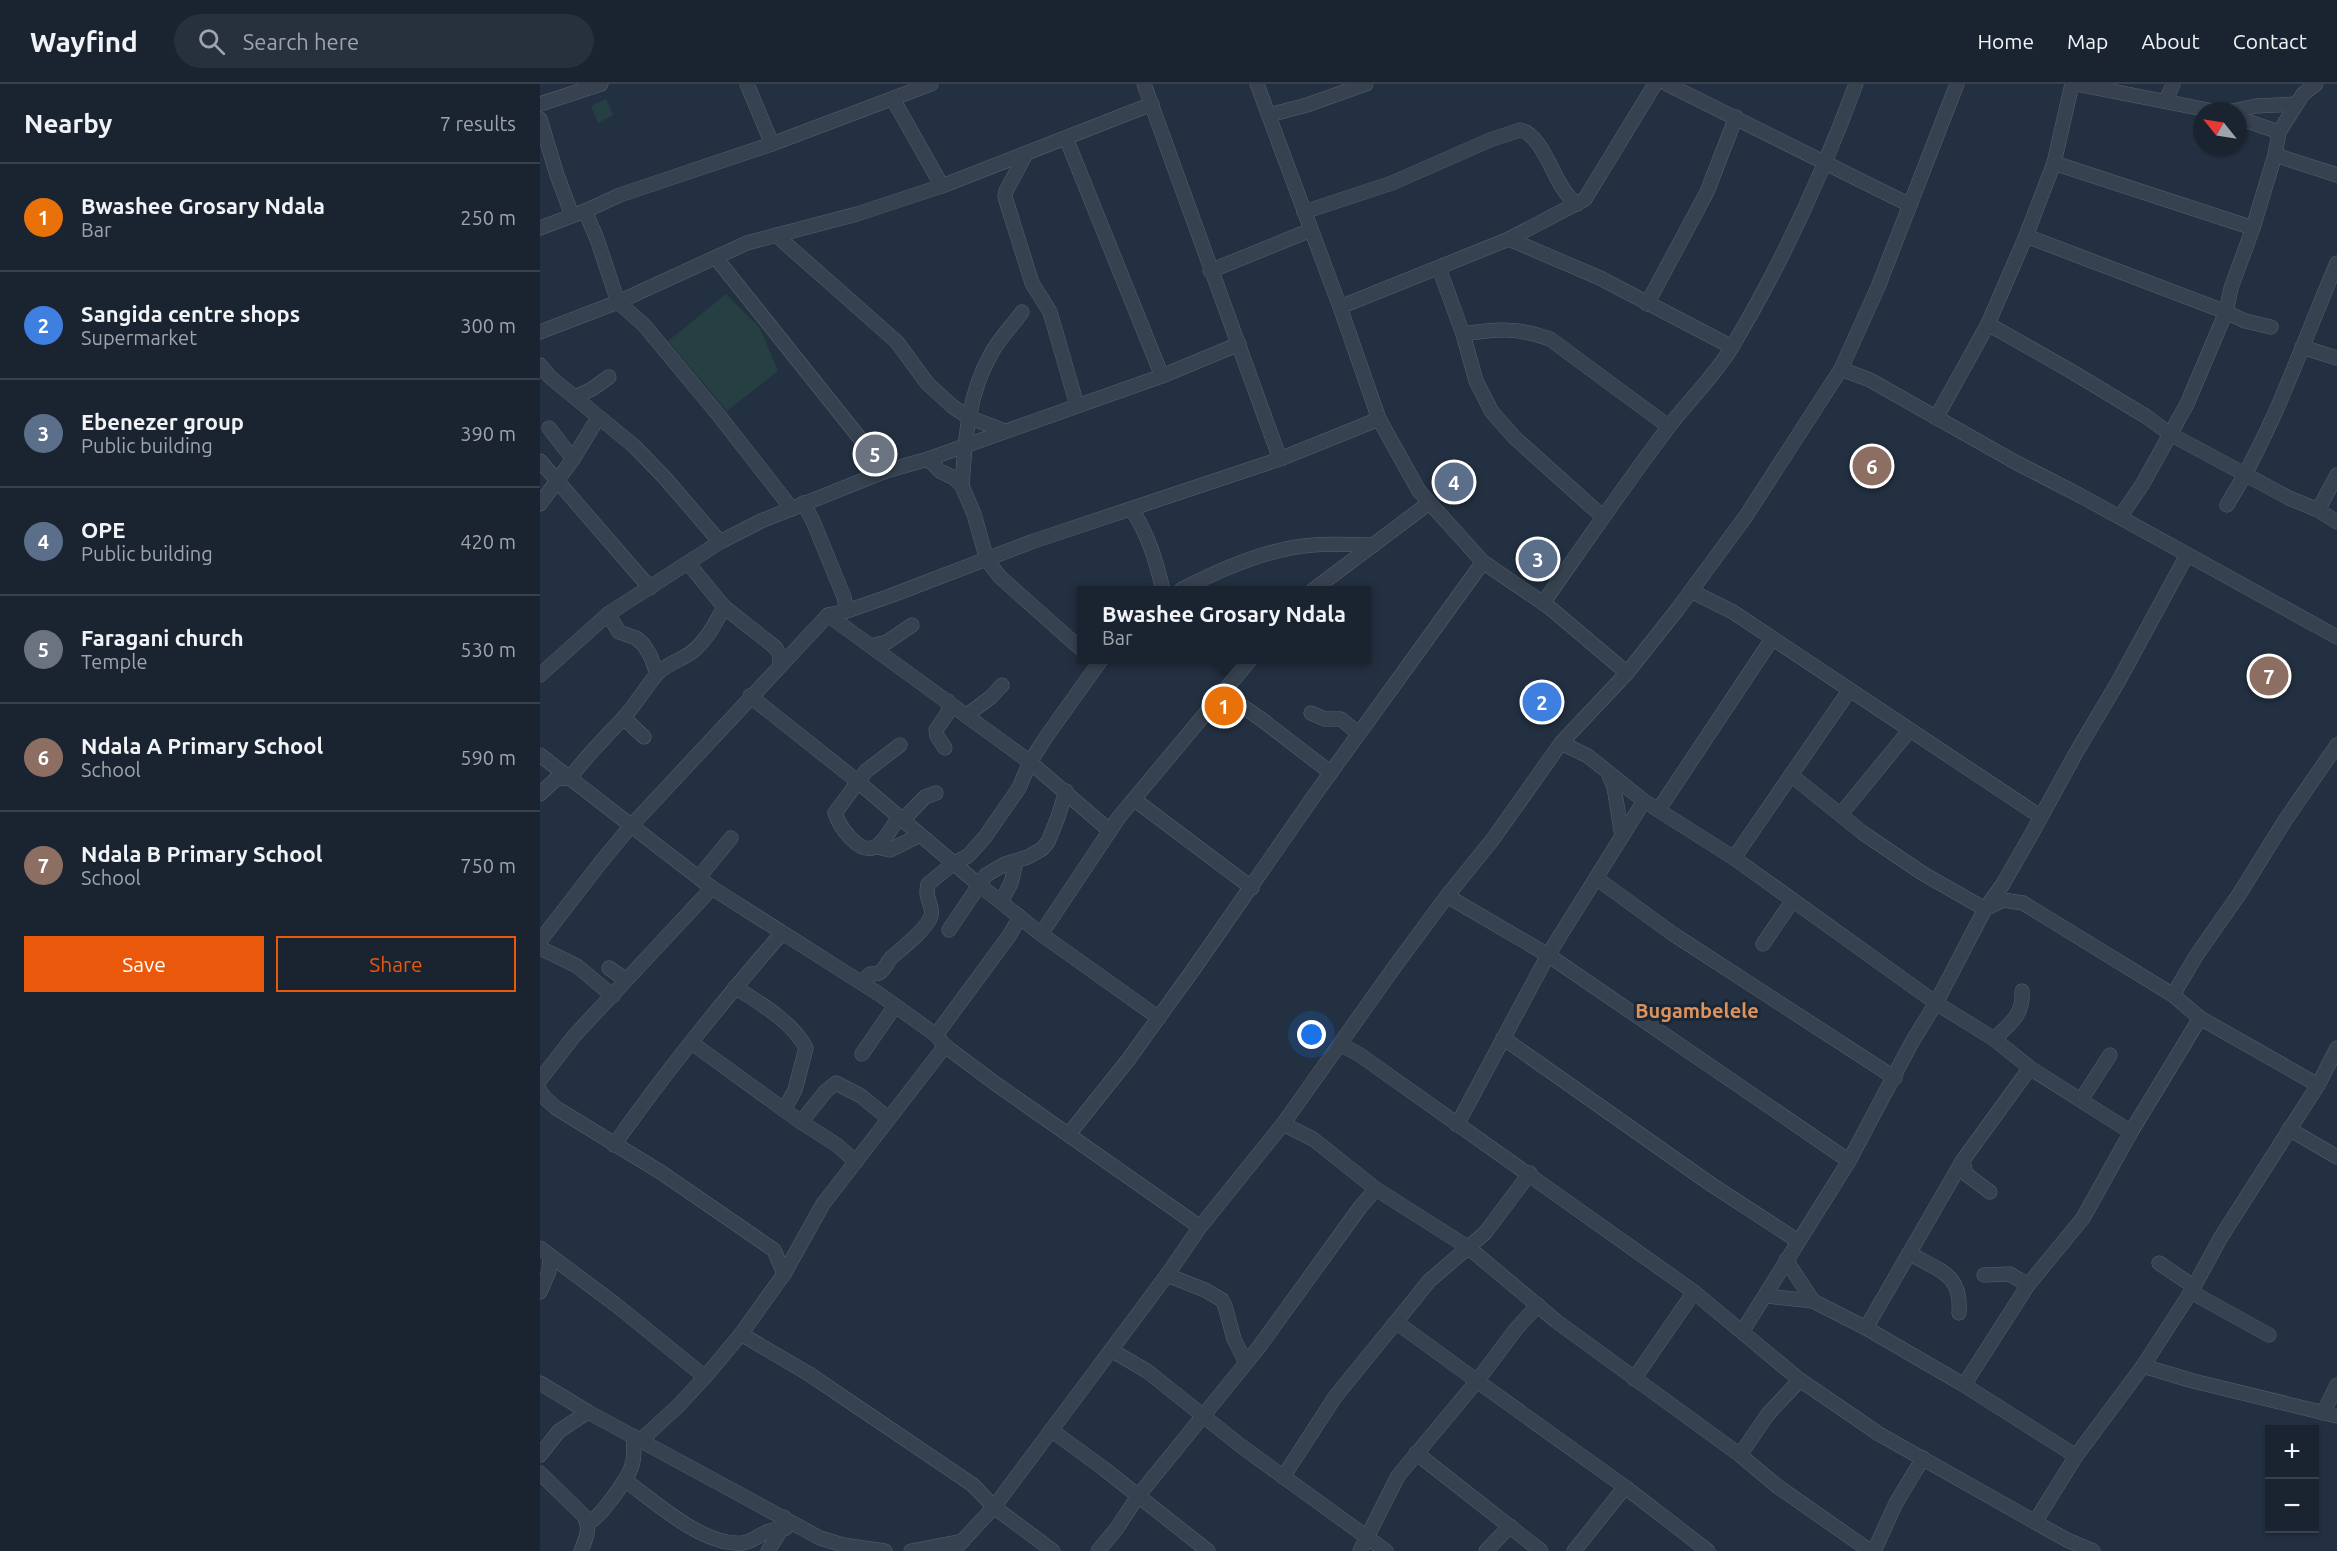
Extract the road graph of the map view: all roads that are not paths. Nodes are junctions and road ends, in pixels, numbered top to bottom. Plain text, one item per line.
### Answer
1 (601, 84) edge
2 (747, 84) edge
3 (931, 84) edge
4 (1144, 84) edge
5 (1257, 84) edge
6 (1366, 84) edge
7 (1655, 84) edge
8 (1667, 84) edge
9 (1856, 84) edge
10 (1957, 84) edge
11 (2074, 84) edge
12 (2173, 84) edge
13 (2316, 84) edge
14 (893, 99) junction
15 (2166, 102) junction
16 (540, 104) edge
17 (1152, 104) junction
18 (2296, 104) junction
19 (2193, 107) edge
20 (2247, 108) edge
21 (1269, 115) junction
22 (1736, 117) junction
23 (540, 119) edge
24 (2247, 121) edge
25 (2279, 132) junction
26 (1066, 138) junction
27 (772, 144) junction
28 (1026, 154) junction
29 (2275, 154) junction
30 (1826, 163) junction
31 (2054, 163) junction
32 (2337, 175) edge
33 (942, 186) junction
34 (1577, 204) junction
35 (1910, 205) junction
36 (1304, 212) junction
37 (579, 213) junction
38 (540, 228) edge
39 (2253, 228) junction
40 (1311, 230) junction
41 (777, 235) junction
42 (2026, 236) junction
43 (1509, 239) junction
44 (716, 258) junction
45 (2337, 263) edge
46 (1439, 268) junction
47 (1210, 271) junction
48 (618, 302) junction
49 (1647, 304) junction
50 (1340, 307) junction
51 (1022, 312) dead end
52 (2226, 312) junction
53 (1988, 324) junction
54 (2271, 327) dead end
55 (540, 332) edge
56 (1463, 334) junction
57 (1239, 344) junction
58 (1732, 347) junction
59 (2302, 347) junction
60 (2337, 358) edge
61 (540, 365) edge
62 (1841, 369) junction
63 (1162, 376) junction
64 (609, 377) dead end
65 (575, 397) junction
66 (1077, 405) junction
67 (968, 417) junction
68 (598, 418) junction
69 (1936, 418) junction
70 (1379, 419) junction
71 (1668, 426) junction
72 (549, 428) dead end
73 (1005, 431) junction
74 (2170, 434) junction
75 (964, 446) junction
76 (573, 459) junction
77 (928, 459) junction
78 (1280, 459) junction
79 (540, 462) edge
80 (886, 471) junction
81 (2246, 474) junction
82 (2337, 475) edge
83 (558, 482) junction
84 (962, 486) junction
85 (1429, 503) junction
86 (540, 504) edge
87 (2227, 505) dead end
88 (797, 506) junction
89 (1132, 510) junction
90 (2318, 510) junction
91 (1603, 517) junction
92 (2120, 518) junction
93 (2337, 522) edge
94 (720, 542) junction
95 (1374, 545) junction
96 (2187, 555) junction
97 (987, 560) junction
98 (688, 562) junction
99 (1483, 562) junction
100 (1162, 586) edge
101 (1190, 586) edge
102 (1320, 586) edge
103 (650, 588) junction
104 (1691, 591) junction
105 (1543, 603) junction
106 (724, 607) junction
107 (847, 611) junction
108 (608, 614) junction
109 (828, 615) junction
110 (737, 616) junction
111 (717, 622) junction
112 (912, 625) dead end
113 (2337, 637) edge
114 (1772, 639) junction
115 (1077, 645) edge
116 (871, 646) junction
117 (1095, 664) edge
118 (1248, 664) edge
119 (780, 665) junction
120 (657, 673) junction
121 (1626, 673) junction
122 (540, 675) edge
123 (1002, 685) dead end
124 (1849, 691) junction
125 (1223, 693) junction
126 (750, 696) junction
127 (948, 701) junction
128 (1311, 713) dead end
129 (967, 715) junction
130 (624, 717) junction
131 (1909, 731) junction
132 (1359, 734) junction
133 (644, 737) dead end
134 (1561, 743) junction
135 (900, 745) dead end
136 (2337, 745) edge
137 (945, 748) dead end
138 (540, 755) edge
139 (1030, 762) junction
140 (1330, 772) junction
141 (1609, 775) junction
142 (1791, 775) junction
143 (570, 778) junction
144 (857, 781) junction
145 (1066, 791) junction
146 (936, 793) dead end
147 (540, 794) edge
148 (1134, 800) junction
149 (1644, 801) junction
150 (1659, 809) junction
151 (1842, 814) junction
152 (2041, 817) junction
153 (901, 818) junction
154 (630, 827) junction
155 (1110, 831) junction
156 (920, 835) junction
157 (1622, 836) junction
158 (731, 838) dead end
159 (877, 847) junction
160 (1734, 858) junction
161 (1016, 862) junction
162 (954, 863) junction
163 (699, 878) junction
164 (1596, 878) junction
165 (978, 884) junction
166 (2003, 884) junction
167 (712, 888) junction
168 (1252, 888) junction
169 (1447, 896) junction
170 (1793, 900) junction
171 (2015, 900) junction
172 (1001, 902) junction
173 (1985, 909) junction
174 (1020, 917) junction
175 (949, 930) dead end
176 (782, 933) junction
177 (1041, 934) junction
178 (540, 941) edge
179 (1763, 945) dead end
180 (540, 948) edge
181 (1548, 955) junction
182 (609, 968) dead end
183 (626, 980) junction
184 (862, 982) junction
185 (735, 987) junction
186 (2022, 991) dead end
187 (2173, 995) junction
188 (613, 996) junction
189 (1936, 1003) junction
190 (895, 1006) junction
191 (1159, 1018) junction
192 (2200, 1018) junction
193 (1503, 1038) junction
194 (1994, 1039) junction
195 (940, 1041) junction
196 (692, 1043) junction
197 (1340, 1044) junction
198 (2337, 1048) edge
199 (862, 1054) dead end
200 (2110, 1054) dead end
201 (2030, 1068) junction
202 (1895, 1078) junction
203 (540, 1080) edge
204 (2318, 1085) junction
205 (540, 1091) edge
206 (2081, 1100) junction
207 (784, 1110) junction
208 (888, 1118) junction
209 (801, 1122) junction
210 (1283, 1124) junction
211 (1457, 1125) junction
212 (2289, 1129) junction
213 (2131, 1132) junction
214 (1069, 1134) junction
215 (614, 1145) junction
216 (2337, 1157) edge
217 (1963, 1160) junction
218 (856, 1161) junction
219 (1849, 1161) junction
220 (1354, 1171) junction
221 (1530, 1173) junction
222 (1376, 1189) junction
223 (1990, 1192) dead end
224 (1361, 1206) junction
225 (1200, 1227) junction
226 (1798, 1240) junction
227 (1469, 1248) junction
228 (545, 1252) edge
229 (1909, 1253) junction
230 (1786, 1260) junction
231 (2158, 1263) dead end
232 (784, 1274) junction
233 (1167, 1275) junction
234 (1984, 1275) dead end
235 (2028, 1284) junction
236 (2192, 1289) junction
237 (540, 1292) edge
238 (1694, 1292) junction
239 (1767, 1296) junction
240 (1813, 1300) junction
241 (1538, 1305) junction
242 (1959, 1313) dead end
243 (1396, 1322) junction
244 (1866, 1328) junction
245 (1742, 1332) junction
246 (741, 1334) junction
247 (2270, 1335) dead end
248 (1111, 1350) junction
249 (1246, 1364) junction
250 (2143, 1366) junction
251 (705, 1377) junction
252 (1634, 1379) junction
253 (1800, 1380) junction
254 (1477, 1381) junction
255 (540, 1383) edge
256 (1964, 1385) junction
257 (2337, 1385) edge
258 (588, 1412) junction
259 (2330, 1414) edge
260 (1203, 1416) junction
261 (1050, 1430) junction
262 (637, 1438) junction
263 (1416, 1454) junction
264 (540, 1455) edge
265 (1740, 1455) junction
266 (2076, 1456) junction
267 (1923, 1458) junction
268 (540, 1473) edge
269 (1283, 1477) junction
270 (625, 1480) junction
271 (1625, 1487) junction
272 (1138, 1496) junction
273 (994, 1507) junction
274 (2036, 1522) junction
275 (588, 1523) junction
276 (782, 1524) junction
277 (1510, 1526) junction
278 (963, 1540) junction
279 (1363, 1545) edge
280 (1868, 1550) edge
281 (581, 1551) edge
282 (768, 1551) edge
283 (885, 1551) edge
284 (911, 1551) edge
285 (953, 1551) edge
286 (1053, 1551) edge
287 (1098, 1551) edge
288 (1208, 1551) edge
289 (1386, 1551) edge
290 (1486, 1551) edge
291 (1541, 1551) edge
292 (1574, 1551) edge
293 (1708, 1551) edge
294 (2093, 1551) edge

1 - 16 street
2 - 27 street
3 - 14 street
4 - 17 street
5 - 21 street
6 - 21 street
7 - 34 street
8 - 22 street
9 - 30 street
10 - 35 street
11 - 15 street
11 - 31 street
12 - 15 street
13 - 18 street
14 - 27 street
14 - 33 street
15 - 19 street
17 - 26 street
17 - 47 street
18 - 20 street
18 - 25 street
21 - 36 street
22 - 30 street
22 - 49 street
23 - 37 street
24 - 25 street
25 - 29 street
26 - 28 street
26 - 63 street
27 - 37 street
28 - 33 street
28 - 66 street
29 - 32 street
29 - 39 street
30 - 35 street
30 - 58 street
31 - 39 street
31 - 42 street
33 - 41 street
34 - 36 street
34 - 43 street
35 - 62 street
36 - 40 street
37 - 38 street
37 - 48 street
39 - 52 street
40 - 47 street
40 - 50 street
41 - 44 street
41 - 67 street
42 - 52 street
42 - 53 street
43 - 46 street
43 - 49 street
44 - 48 street
44 - 80 street
45 - 59 street
46 - 50 street
46 - 56 street
47 - 57 street
48 - 55 street
48 - 88 street
49 - 58 street
50 - 70 street
51 - 67 street
52 - 54 street
52 - 74 street
53 - 69 street
53 - 74 street
56 - 71 street
56 - 91 street
57 - 63 street
57 - 78 street
58 - 71 street
59 - 60 street
59 - 81 street
61 - 65 street
62 - 69 street
62 - 104 street
63 - 66 street
64 - 65 street
65 - 68 street
66 - 73 street
67 - 73 street
67 - 75 street
68 - 76 street
68 - 94 street
69 - 92 street
70 - 78 street
70 - 85 street
71 - 91 street
72 - 76 street
73 - 75 street
74 - 81 street
74 - 92 street
75 - 77 street
75 - 84 street
76 - 83 street
77 - 80 street
77 - 84 street
78 - 89 street
79 - 83 street
80 - 88 street
81 - 87 street
81 - 90 street
82 - 90 street
83 - 86 street
83 - 103 street
84 - 97 street
85 - 95 street
85 - 99 street
88 - 94 street
88 - 107 street
89 - 97 street
89 - 100 street
90 - 93 street
91 - 105 street
92 - 96 street
94 - 98 street
95 - 101 street
95 - 102 street
96 - 113 street
96 - 152 street
97 - 107 street
97 - 115 street
98 - 103 street
98 - 106 street
99 - 105 street
99 - 132 street
103 - 108 street
104 - 114 street
104 - 121 street
105 - 121 street
106 - 110 street
106 - 111 street
107 - 109 street
108 - 120 street
108 - 122 street
109 - 116 street
109 - 119 street
110 - 111 street
110 - 119 street
111 - 120 street
112 - 116 street
114 - 124 street
114 - 150 street
116 - 127 street
117 - 139 street
118 - 125 street
119 - 126 street
120 - 130 street
121 - 134 street
123 - 129 street
124 - 131 street
124 - 142 street
125 - 140 street
125 - 148 street
126 - 144 street
126 - 154 street
127 - 129 street
127 - 137 street
128 - 132 street
129 - 139 street
130 - 133 street
130 - 143 street
131 - 151 street
131 - 152 street
132 - 140 street
134 - 141 street
134 - 169 street
135 - 144 street
136 - 187 street
138 - 143 street
139 - 145 street
139 - 162 street
140 - 168 street
141 - 149 street
141 - 157 street
142 - 151 street
142 - 160 street
143 - 147 street
143 - 154 street
144 - 153 street
144 - 159 street
145 - 155 street
145 - 161 street
146 - 153 street
148 - 155 street
148 - 168 street
149 - 150 street
149 - 157 street
150 - 160 street
151 - 173 street
152 - 166 street
153 - 156 street
153 - 159 street
154 - 163 street
154 - 178 street
155 - 177 street
156 - 159 street
156 - 162 street
157 - 164 street
158 - 163 street
160 - 170 street
161 - 165 street
161 - 172 street
162 - 165 street
162 - 184 street
163 - 167 street
164 - 181 street
164 - 202 street
165 - 172 street
165 - 175 street
166 - 171 street
166 - 173 street
167 - 176 street
167 - 183 street
168 - 191 street
169 - 181 street
169 - 197 street
170 - 179 street
170 - 189 street
171 - 173 street
171 - 187 street
172 - 174 street
173 - 189 street
174 - 177 street
174 - 195 street
176 - 184 street
176 - 185 street
177 - 191 street
180 - 188 street
181 - 193 street
181 - 219 street
182 - 183 street
183 - 188 street
184 - 190 street
185 - 196 street
185 - 207 street
186 - 194 street
187 - 192 street
188 - 203 street
189 - 194 street
189 - 202 street
190 - 195 street
190 - 199 street
191 - 214 street
192 - 204 street
192 - 213 street
193 - 211 street
193 - 226 street
194 - 201 street
195 - 208 street
195 - 214 street
196 - 207 street
196 - 215 street
197 - 210 street
197 - 211 street
198 - 204 street
200 - 206 street
201 - 206 street
201 - 217 street
202 - 219 street
204 - 212 street
205 - 215 street
206 - 213 street
207 - 209 street
208 - 209 street
208 - 218 street
209 - 218 street
210 - 220 street
210 - 225 street
211 - 221 street
212 - 216 street
212 - 236 street
213 - 235 street
214 - 225 street
215 - 232 street
217 - 223 street
217 - 229 street
218 - 232 street
219 - 226 street
220 - 222 street
220 - 224 street
221 - 227 street
221 - 238 street
222 - 224 street
222 - 227 street
224 - 249 street
225 - 233 street
226 - 230 street
227 - 241 street
227 - 243 street
228 - 237 street
228 - 251 street
229 - 242 street
229 - 244 street
230 - 239 street
230 - 240 street
231 - 236 street
232 - 246 street
233 - 248 street
233 - 249 street
234 - 235 street
235 - 256 street
236 - 247 street
236 - 250 street
238 - 245 street
238 - 252 street
239 - 240 street
239 - 245 street
240 - 244 street
241 - 252 street
241 - 254 street
243 - 254 street
243 - 269 street
244 - 256 street
245 - 253 street
246 - 251 street
246 - 273 street
248 - 260 street
248 - 261 street
249 - 260 street
250 - 259 street
250 - 266 street
251 - 262 street
252 - 265 street
253 - 265 street
253 - 267 street
254 - 263 street
254 - 271 street
255 - 258 street
256 - 266 street
257 - 259 street
258 - 262 street
258 - 264 street
260 - 269 street
260 - 272 street
261 - 272 street
261 - 273 street
262 - 270 street
262 - 276 street
263 - 277 street
263 - 279 street
265 - 280 street
266 - 274 street
267 - 274 street
267 - 280 street
268 - 275 street
269 - 279 street
270 - 275 street
270 - 276 street
271 - 292 street
271 - 293 street
272 - 287 street
272 - 288 street
273 - 278 street
273 - 286 street
274 - 294 street
275 - 281 street
276 - 282 street
276 - 283 street
277 - 290 street
277 - 291 street
278 - 284 street
278 - 285 street
279 - 289 street

